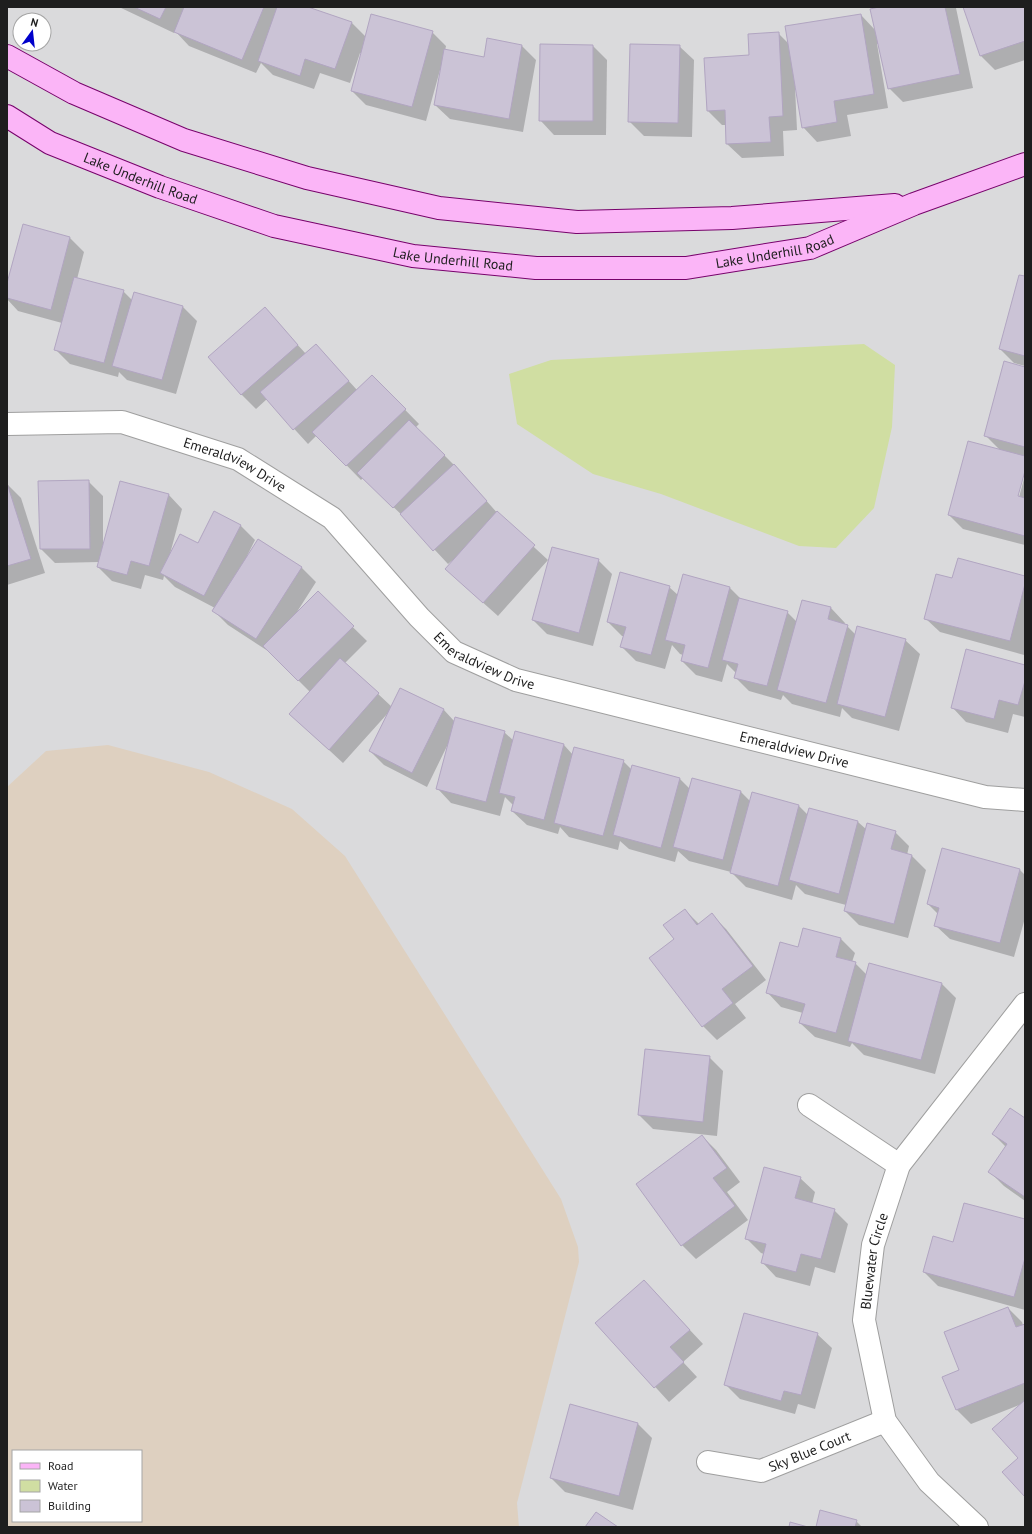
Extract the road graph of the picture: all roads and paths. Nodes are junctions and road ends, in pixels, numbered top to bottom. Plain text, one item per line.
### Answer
1 (7, 56) edge
2 (7, 116) edge
3 (1025, 164) edge
4 (914, 204) junction
5 (7, 424) edge
6 (1025, 800) edge
7 (1025, 1004) edge
8 (809, 1104) dead end
9 (899, 1165) junction
10 (885, 1421) junction
11 (708, 1462) dead end
12 (977, 1527) edge

1 - 4 street, Lake Underhill Road
2 - 4 street, Lake Underhill Road
3 - 4 street, Lake Underhill Road
5 - 6 street, Emeraldview Drive
7 - 9 street, Bluewater Circle
8 - 9 street
9 - 10 street, Bluewater Circle
10 - 11 street, Sky Blue Court
10 - 12 street, Bluewater Circle

